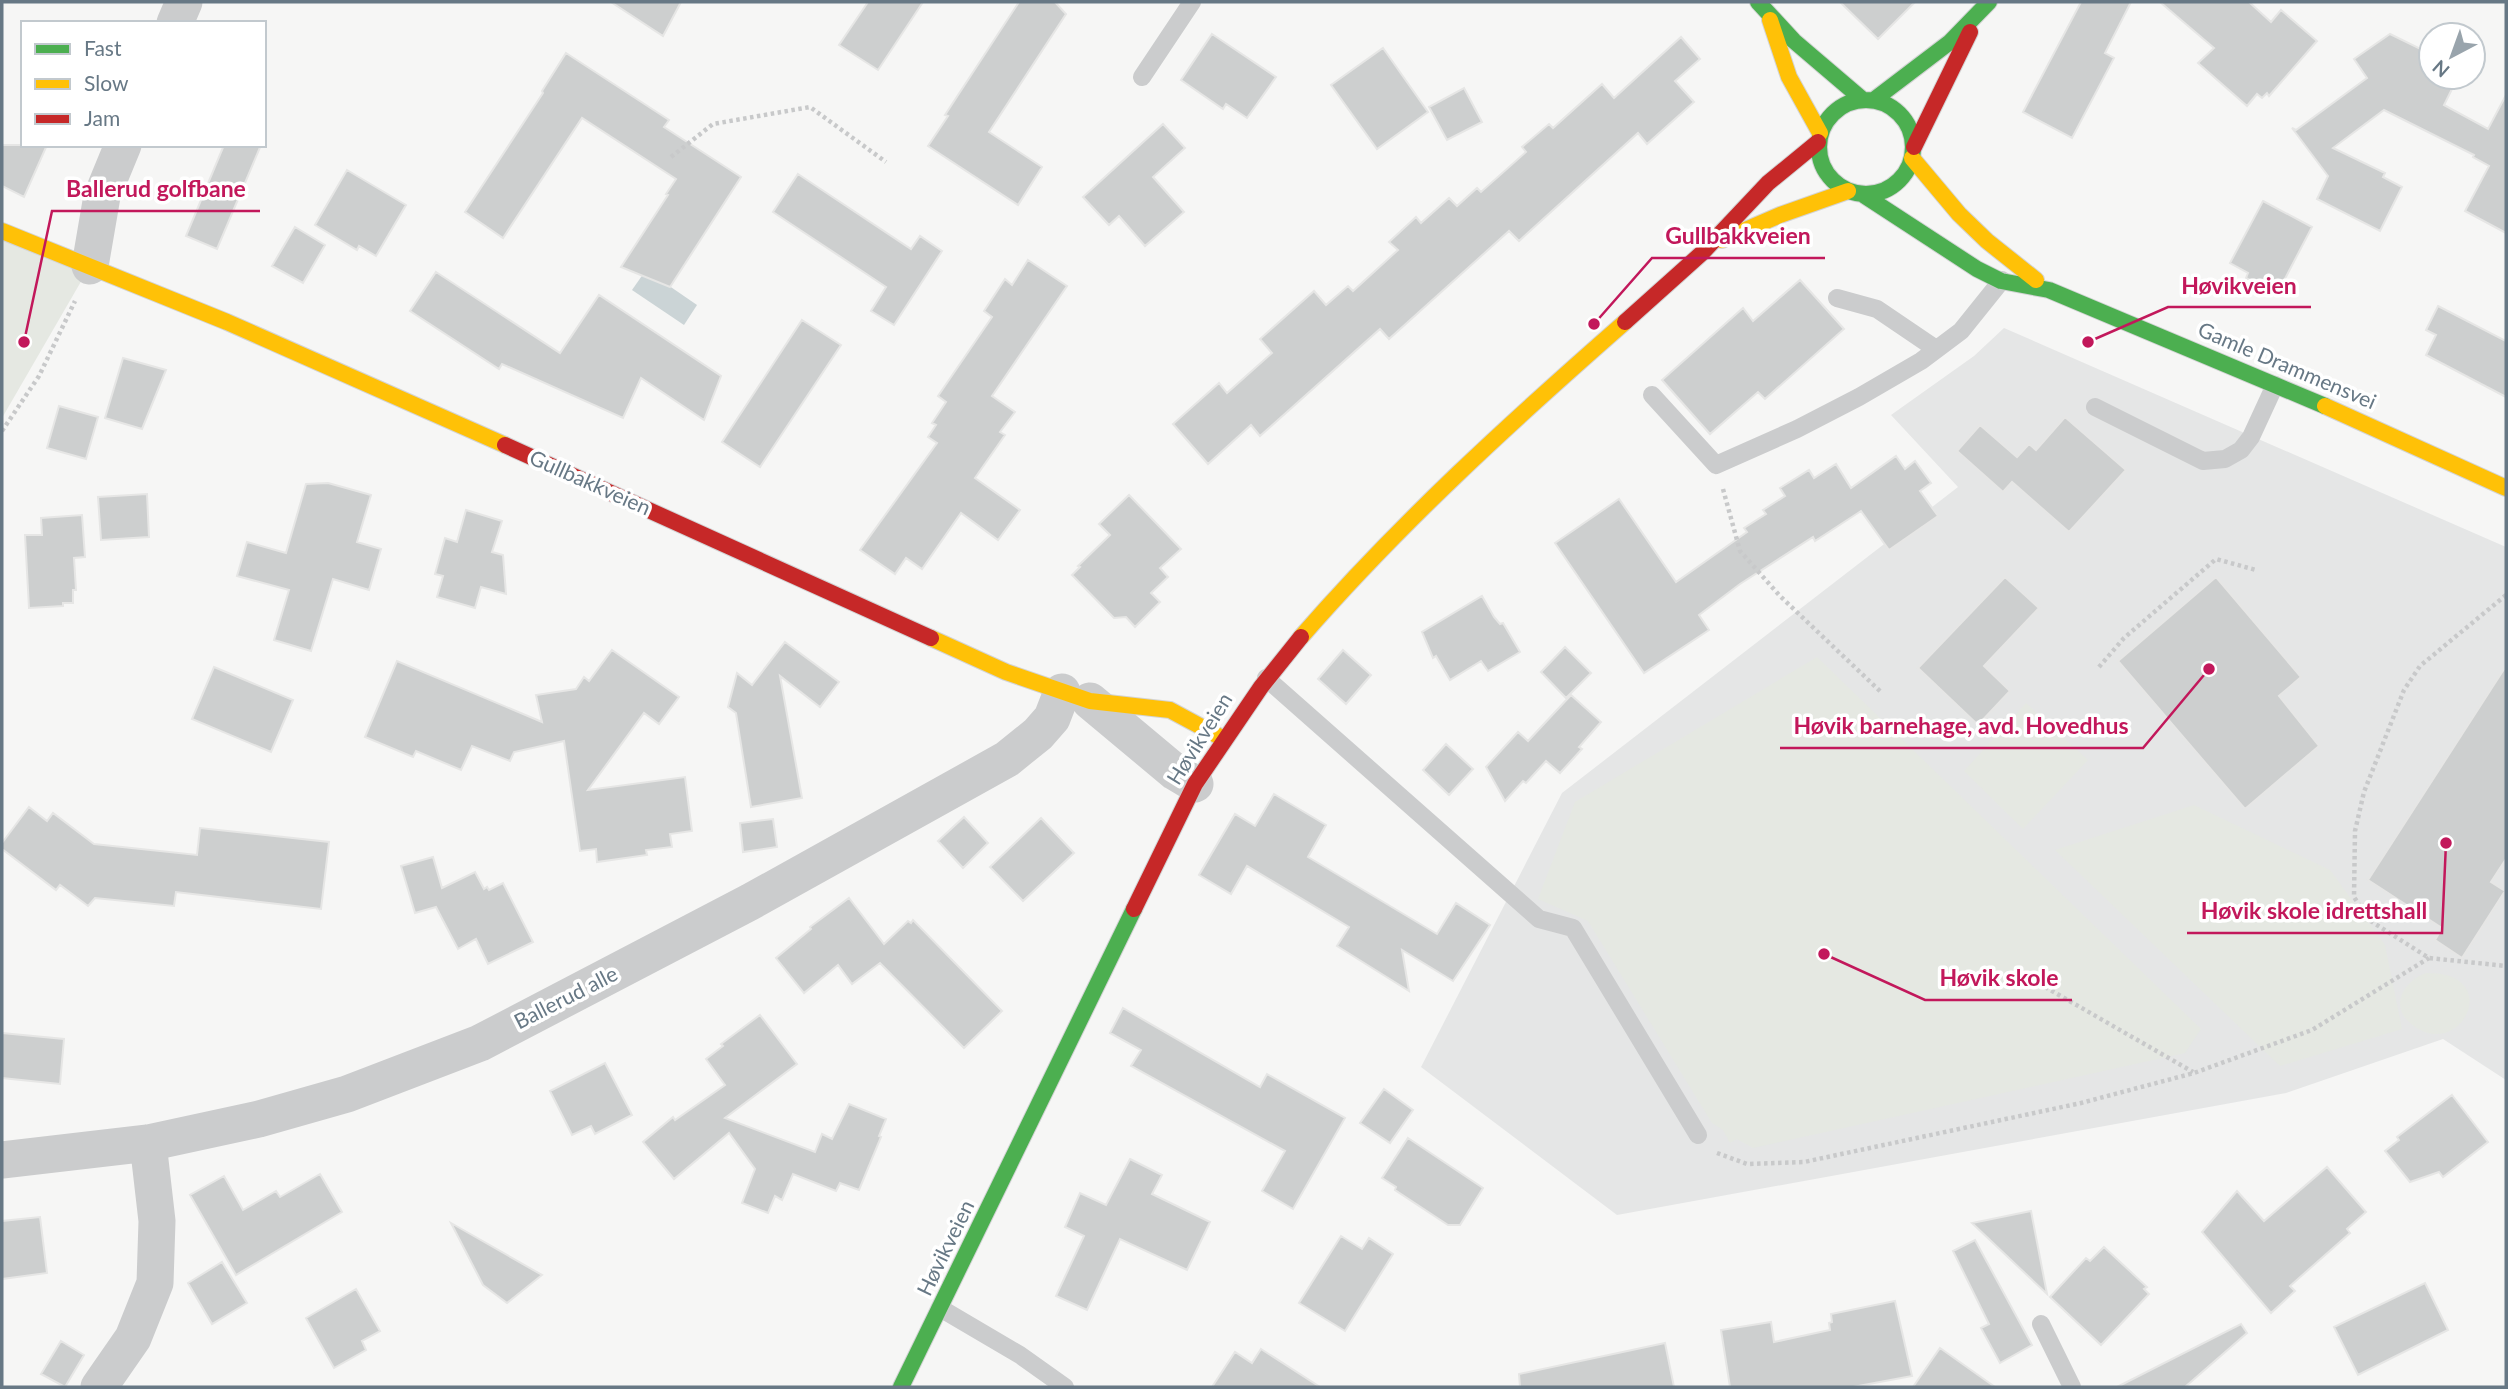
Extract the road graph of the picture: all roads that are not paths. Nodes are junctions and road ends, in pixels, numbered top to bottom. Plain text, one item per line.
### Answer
1 (184, 2) edge
2 (1192, 2) edge
3 (1758, 2) edge
4 (1989, 2) edge
5 (1768, 15) junction
6 (1978, 15) junction
7 (176, 21) edge
8 (1142, 77) dead end
9 (1868, 99) junction
10 (1819, 138) junction
11 (122, 147) edge
12 (1913, 153) junction
13 (1855, 193) junction
14 (2, 232) edge
15 (1714, 243) junction
16 (2012, 262) junction
17 (90, 266) junction
18 (2001, 281) junction
19 (2049, 290) junction
20 (1837, 298) dead end
21 (1936, 349) junction
22 (2275, 385) junction
23 (1651, 395) dead end
24 (2095, 407) dead end
25 (2506, 488) edge
26 (1266, 678) junction
27 (1076, 696) junction
28 (1222, 738) junction
29 (1195, 784) junction
30 (1698, 1135) road end
31 (148, 1143) junction
32 (2, 1160) edge
33 (940, 1308) junction
34 (2041, 1324) dead end
35 (99, 1387) edge
36 (901, 1387) edge
37 (1065, 1387) edge
38 (2072, 1387) edge

1 - 7 street
2 - 8 lane
3 - 5 main road
4 - 6 main road
5 - 9 main road
5 - 10 main road
6 - 9 main road
6 - 12 main road
9 - 10 main road
9 - 12 main road
10 - 13 main road
10 - 15 main road, Høvikveien
11 - 17 street
12 - 13 main road
12 - 16 main road, Gamle Drammensvei
13 - 15 main road, Høvikveien
13 - 18 main road, Gamle Drammensvei
14 - 17 main road, Gullbakkveien
15 - 26 main road, Høvikveien
16 - 18 lane
16 - 19 main road, Gamle Drammensvei
17 - 27 main road, Gullbakkveien
18 - 19 main road, Gamle Drammensvei
18 - 21 lane
19 - 22 main road, Gamle Drammensvei
20 - 21 lane
21 - 23 lane
22 - 24 lane
22 - 25 main road, Gamle Drammensvei
26 - 28 main road, Høvikveien
26 - 30 lane
27 - 28 main road, Gullbakkveien
27 - 29 street, Gullbakkveien
27 - 31 street, Ballerud alle
28 - 29 main road, Høvikveien
29 - 33 main road, Høvikveien
31 - 32 street, Ballerud alle
31 - 35 street
33 - 36 main road, Høvikveien
33 - 37 lane
34 - 38 lane

